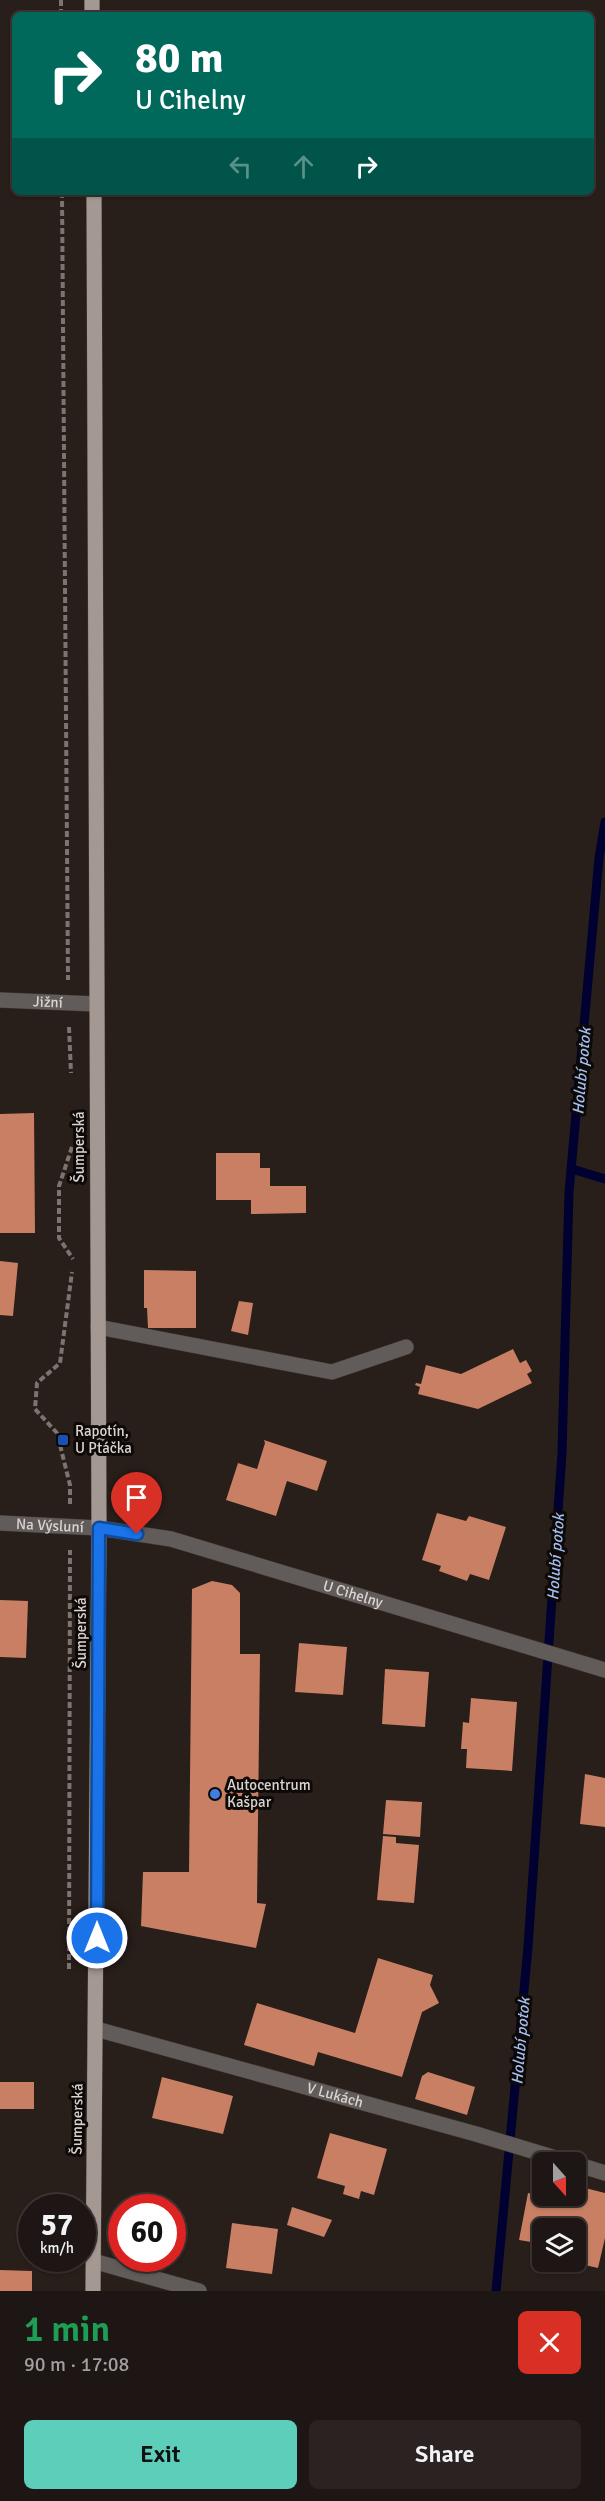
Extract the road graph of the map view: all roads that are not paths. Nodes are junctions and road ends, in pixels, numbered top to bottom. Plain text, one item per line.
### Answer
1 (93, 195) edge
2 (0, 1000) edge
3 (96, 1004) junction
4 (98, 1327) junction
5 (406, 1347) dead end
6 (0, 1523) edge
7 (99, 1528) junction
8 (605, 1670) edge
9 (96, 2030) junction
10 (536, 2152) edge
11 (586, 2167) edge
12 (605, 2173) edge
13 (94, 2194) edge
14 (96, 2262) edge
15 (93, 2272) edge
16 (93, 2291) edge
17 (199, 2291) edge

1 - 3 main road, Šumperská
2 - 3 street, Jižní
3 - 4 main road, Šumperská
4 - 5 street
4 - 7 main road, Šumperská
6 - 7 street, Na Výsluní
7 - 8 street, U Cihelny
7 - 9 main road, Šumperská
9 - 10 street, V Lukách
9 - 13 main road, Šumperská
11 - 12 street, V Lukách
14 - 17 street
15 - 16 main road, Šumperská

